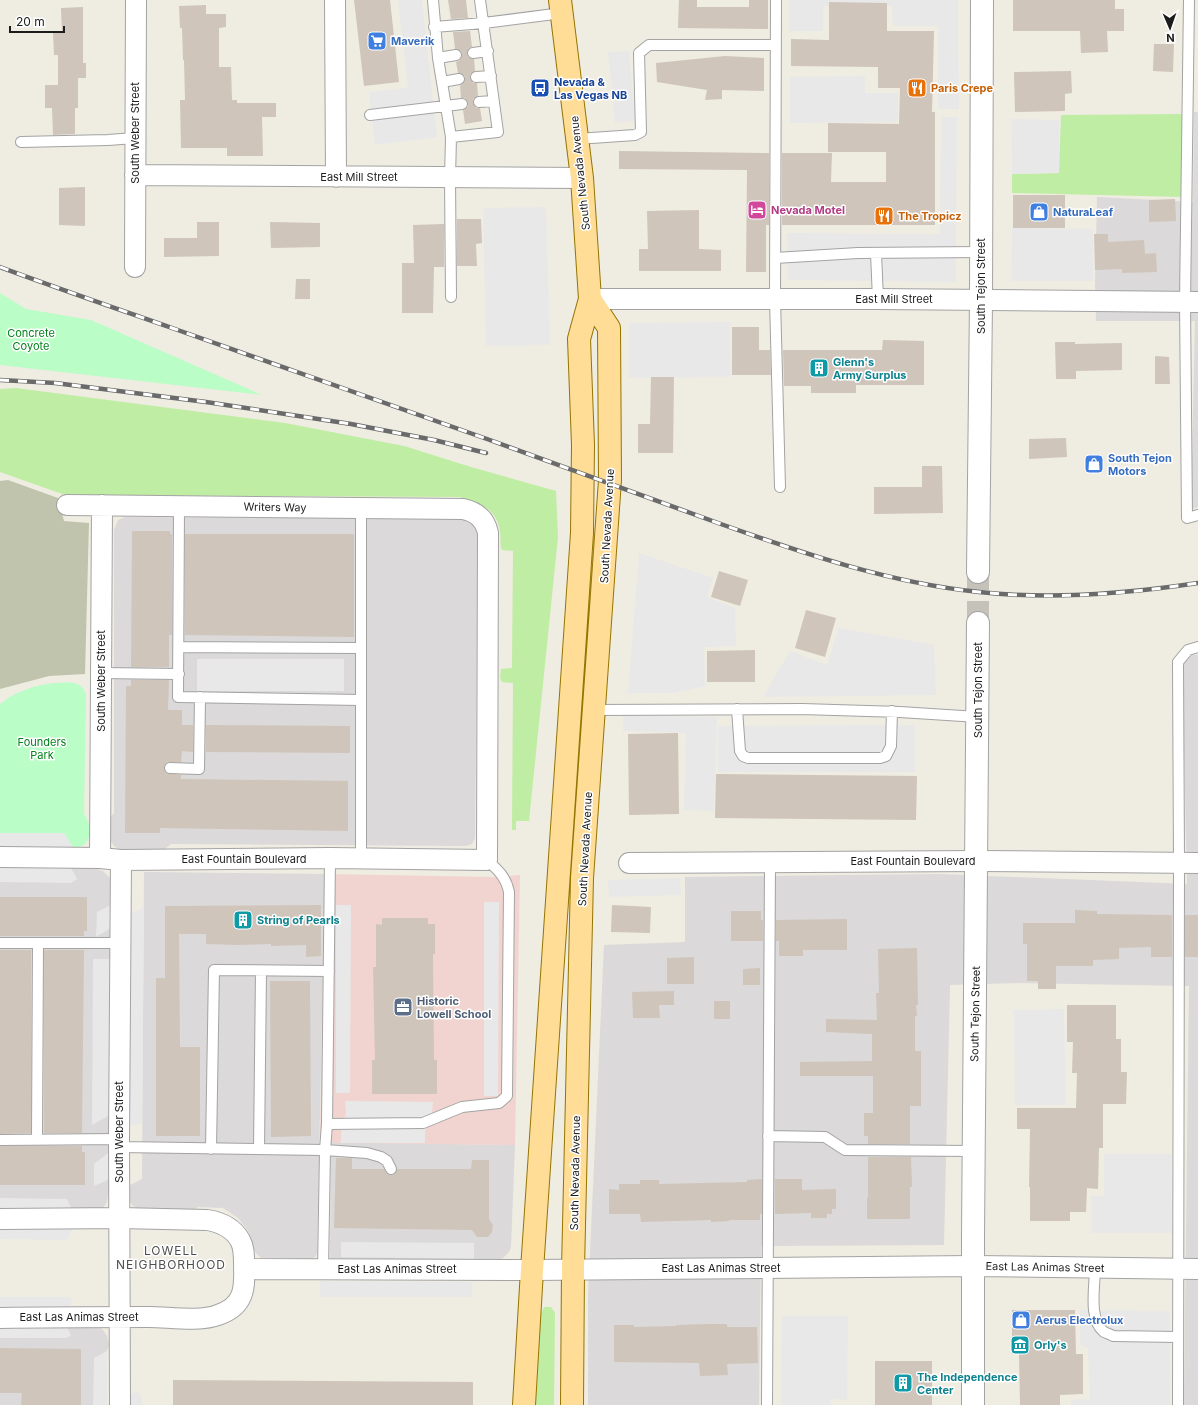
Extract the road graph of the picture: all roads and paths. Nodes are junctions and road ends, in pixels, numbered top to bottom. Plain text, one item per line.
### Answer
1 (136, 0) edge
2 (335, 0) edge
3 (433, 0) edge
4 (480, 0) edge
5 (776, 0) edge
6 (982, 0) edge
7 (1189, 0) edge
8 (561, 6) edge
9 (484, 23) junction
10 (434, 27) junction
11 (776, 45) junction
12 (488, 51) junction
13 (473, 53) dead end
14 (456, 55) dead end
15 (438, 58) junction
16 (491, 76) junction
17 (476, 77) dead end
18 (459, 79) dead end
19 (442, 82) junction
20 (493, 101) junction
21 (479, 102) dead end
22 (462, 104) dead end
23 (446, 106) junction
24 (370, 115) dead end
25 (135, 138) junction
26 (451, 138) junction
27 (577, 139) junction
28 (21, 142) dead end
29 (135, 175) junction
30 (336, 177) junction
31 (450, 178) junction
32 (582, 178) junction
33 (981, 252) junction
34 (876, 253) junction
35 (775, 258) junction
36 (135, 267) dead end
37 (451, 297) dead end
38 (590, 299) junction
39 (775, 299) junction
40 (878, 299) junction
41 (981, 300) junction
42 (1192, 302) edge
43 (780, 487) dead end
44 (67, 505) dead end
45 (102, 505) junction
46 (180, 506) junction
47 (361, 508) junction
48 (1198, 514) edge
49 (978, 572) tunnel mouth
50 (978, 623) tunnel mouth
51 (179, 647) junction
52 (1198, 647) edge
53 (361, 648) junction
54 (101, 673) junction
55 (179, 674) junction
56 (200, 697) junction
57 (361, 700) junction
58 (737, 709) junction
59 (594, 710) junction
60 (892, 711) junction
61 (978, 717) junction
62 (170, 768) dead end
63 (0, 857) edge
64 (100, 858) junction
65 (330, 858) junction
66 (361, 859) junction
67 (121, 860) junction
68 (487, 860) junction
69 (977, 861) junction
70 (770, 862) junction
71 (1189, 863) edge
72 (629, 864) dead end
73 (0, 943) edge
74 (38, 943) junction
75 (121, 944) junction
76 (261, 971) junction
77 (328, 971) junction
78 (327, 1124) junction
79 (768, 1136) junction
80 (37, 1139) junction
81 (0, 1140) edge
82 (119, 1143) junction
83 (212, 1149) junction
84 (260, 1149) junction
85 (325, 1150) junction
86 (974, 1151) junction
87 (391, 1169) dead end
88 (120, 1218) junction
89 (0, 1219) edge
90 (973, 1266) junction
91 (767, 1268) junction
92 (1096, 1268) junction
93 (244, 1269) junction
94 (323, 1269) junction
95 (573, 1269) junction
96 (1189, 1269) edge
97 (532, 1270) junction
98 (120, 1317) junction
99 (0, 1318) edge
100 (1178, 1337) junction
101 (120, 1405) edge
102 (524, 1405) edge
103 (572, 1405) edge
104 (767, 1405) edge
105 (973, 1405) edge
106 (1178, 1405) edge

1 - 25 street, South Weber Street
2 - 30 street
3 - 10 lane
4 - 9 lane
5 - 11 lane
6 - 33 street, South Tejon Street
7 - 42 lane
8 - 9 lane
8 - 27 main road, South Nevada Avenue
9 - 10 lane
9 - 12 lane
10 - 15 lane
11 - 27 lane
11 - 35 lane
12 - 13 lane
12 - 16 lane
14 - 15 lane
15 - 19 lane
16 - 17 lane
16 - 20 lane
18 - 19 lane
19 - 23 lane
20 - 21 lane
20 - 26 lane
22 - 23 lane
23 - 24 lane
23 - 26 lane
25 - 28 lane
25 - 29 street, South Weber Street
26 - 31 lane
27 - 32 main road, South Nevada Avenue
29 - 30 street, East Mill Street
29 - 36 street, South Weber Street
30 - 31 street, East Mill Street
31 - 32 street, East Mill Street
31 - 37 lane
32 - 38 main road, South Nevada Avenue
33 - 34 lane
33 - 41 street, South Tejon Street
34 - 35 lane
34 - 40 lane
35 - 39 lane
38 - 39 street, East Mill Street
38 - 59 main road, South Nevada Avenue
38 - 97 main road, South Nevada Avenue
39 - 40 street, East Mill Street
39 - 43 lane
40 - 41 street, East Mill Street
41 - 42 street, East Mill Street
41 - 49 street, South Tejon Street
42 - 48 lane
44 - 45 street, Writers Way
45 - 46 street, Writers Way
45 - 54 street, South Weber Street
46 - 47 street, Writers Way
46 - 51 lane
47 - 53 lane
47 - 68 street, Writers Way
50 - 61 street, South Tejon Street
51 - 53 lane
51 - 55 lane
52 - 71 lane
53 - 57 lane
54 - 55 lane
54 - 64 street, South Weber Street
55 - 56 lane
56 - 57 lane
56 - 62 lane
57 - 66 lane
58 - 59 lane
58 - 60 lane
58 - 60 lane
59 - 95 main road, South Nevada Avenue
60 - 61 lane
61 - 69 street, South Tejon Street
63 - 64 street, East Fountain Boulevard
64 - 67 street, East Fountain Boulevard
65 - 66 street, East Fountain Boulevard
65 - 67 street, East Fountain Boulevard
65 - 77 lane
66 - 68 street, East Fountain Boulevard
67 - 75 street, South Weber Street
68 - 78 lane
69 - 70 street, East Fountain Boulevard
69 - 71 street, East Fountain Boulevard
69 - 86 street, South Tejon Street
70 - 72 street, East Fountain Boulevard
70 - 79 lane
71 - 96 lane
73 - 74 lane
74 - 75 lane
74 - 80 lane
75 - 82 street, South Weber Street
76 - 77 lane
76 - 83 lane
76 - 84 lane
77 - 78 lane
78 - 85 lane
79 - 86 lane
79 - 91 lane
80 - 81 lane
80 - 82 lane
82 - 83 lane
82 - 88 street, South Weber Street
83 - 84 lane
84 - 85 lane
85 - 87 lane
85 - 94 lane
86 - 90 street, South Tejon Street
88 - 89 street, East Las Animas Street
88 - 93 street, East Las Animas Street
88 - 98 street, South Weber Street
90 - 91 street, East Las Animas Street
90 - 92 street, East Las Animas Street
90 - 105 street, South Tejon Street
91 - 95 street, East Las Animas Street
91 - 104 lane
92 - 96 street, East Las Animas Street
92 - 100 lane
93 - 94 street, East Las Animas Street
93 - 98 street, East Las Animas Street
94 - 97 street, East Las Animas Street
95 - 97 street, East Las Animas Street
95 - 103 main road, South Nevada Avenue
96 - 100 lane
97 - 102 main road, South Nevada Avenue
98 - 99 street, East Las Animas Street
98 - 101 street, South Weber Street
100 - 106 lane

